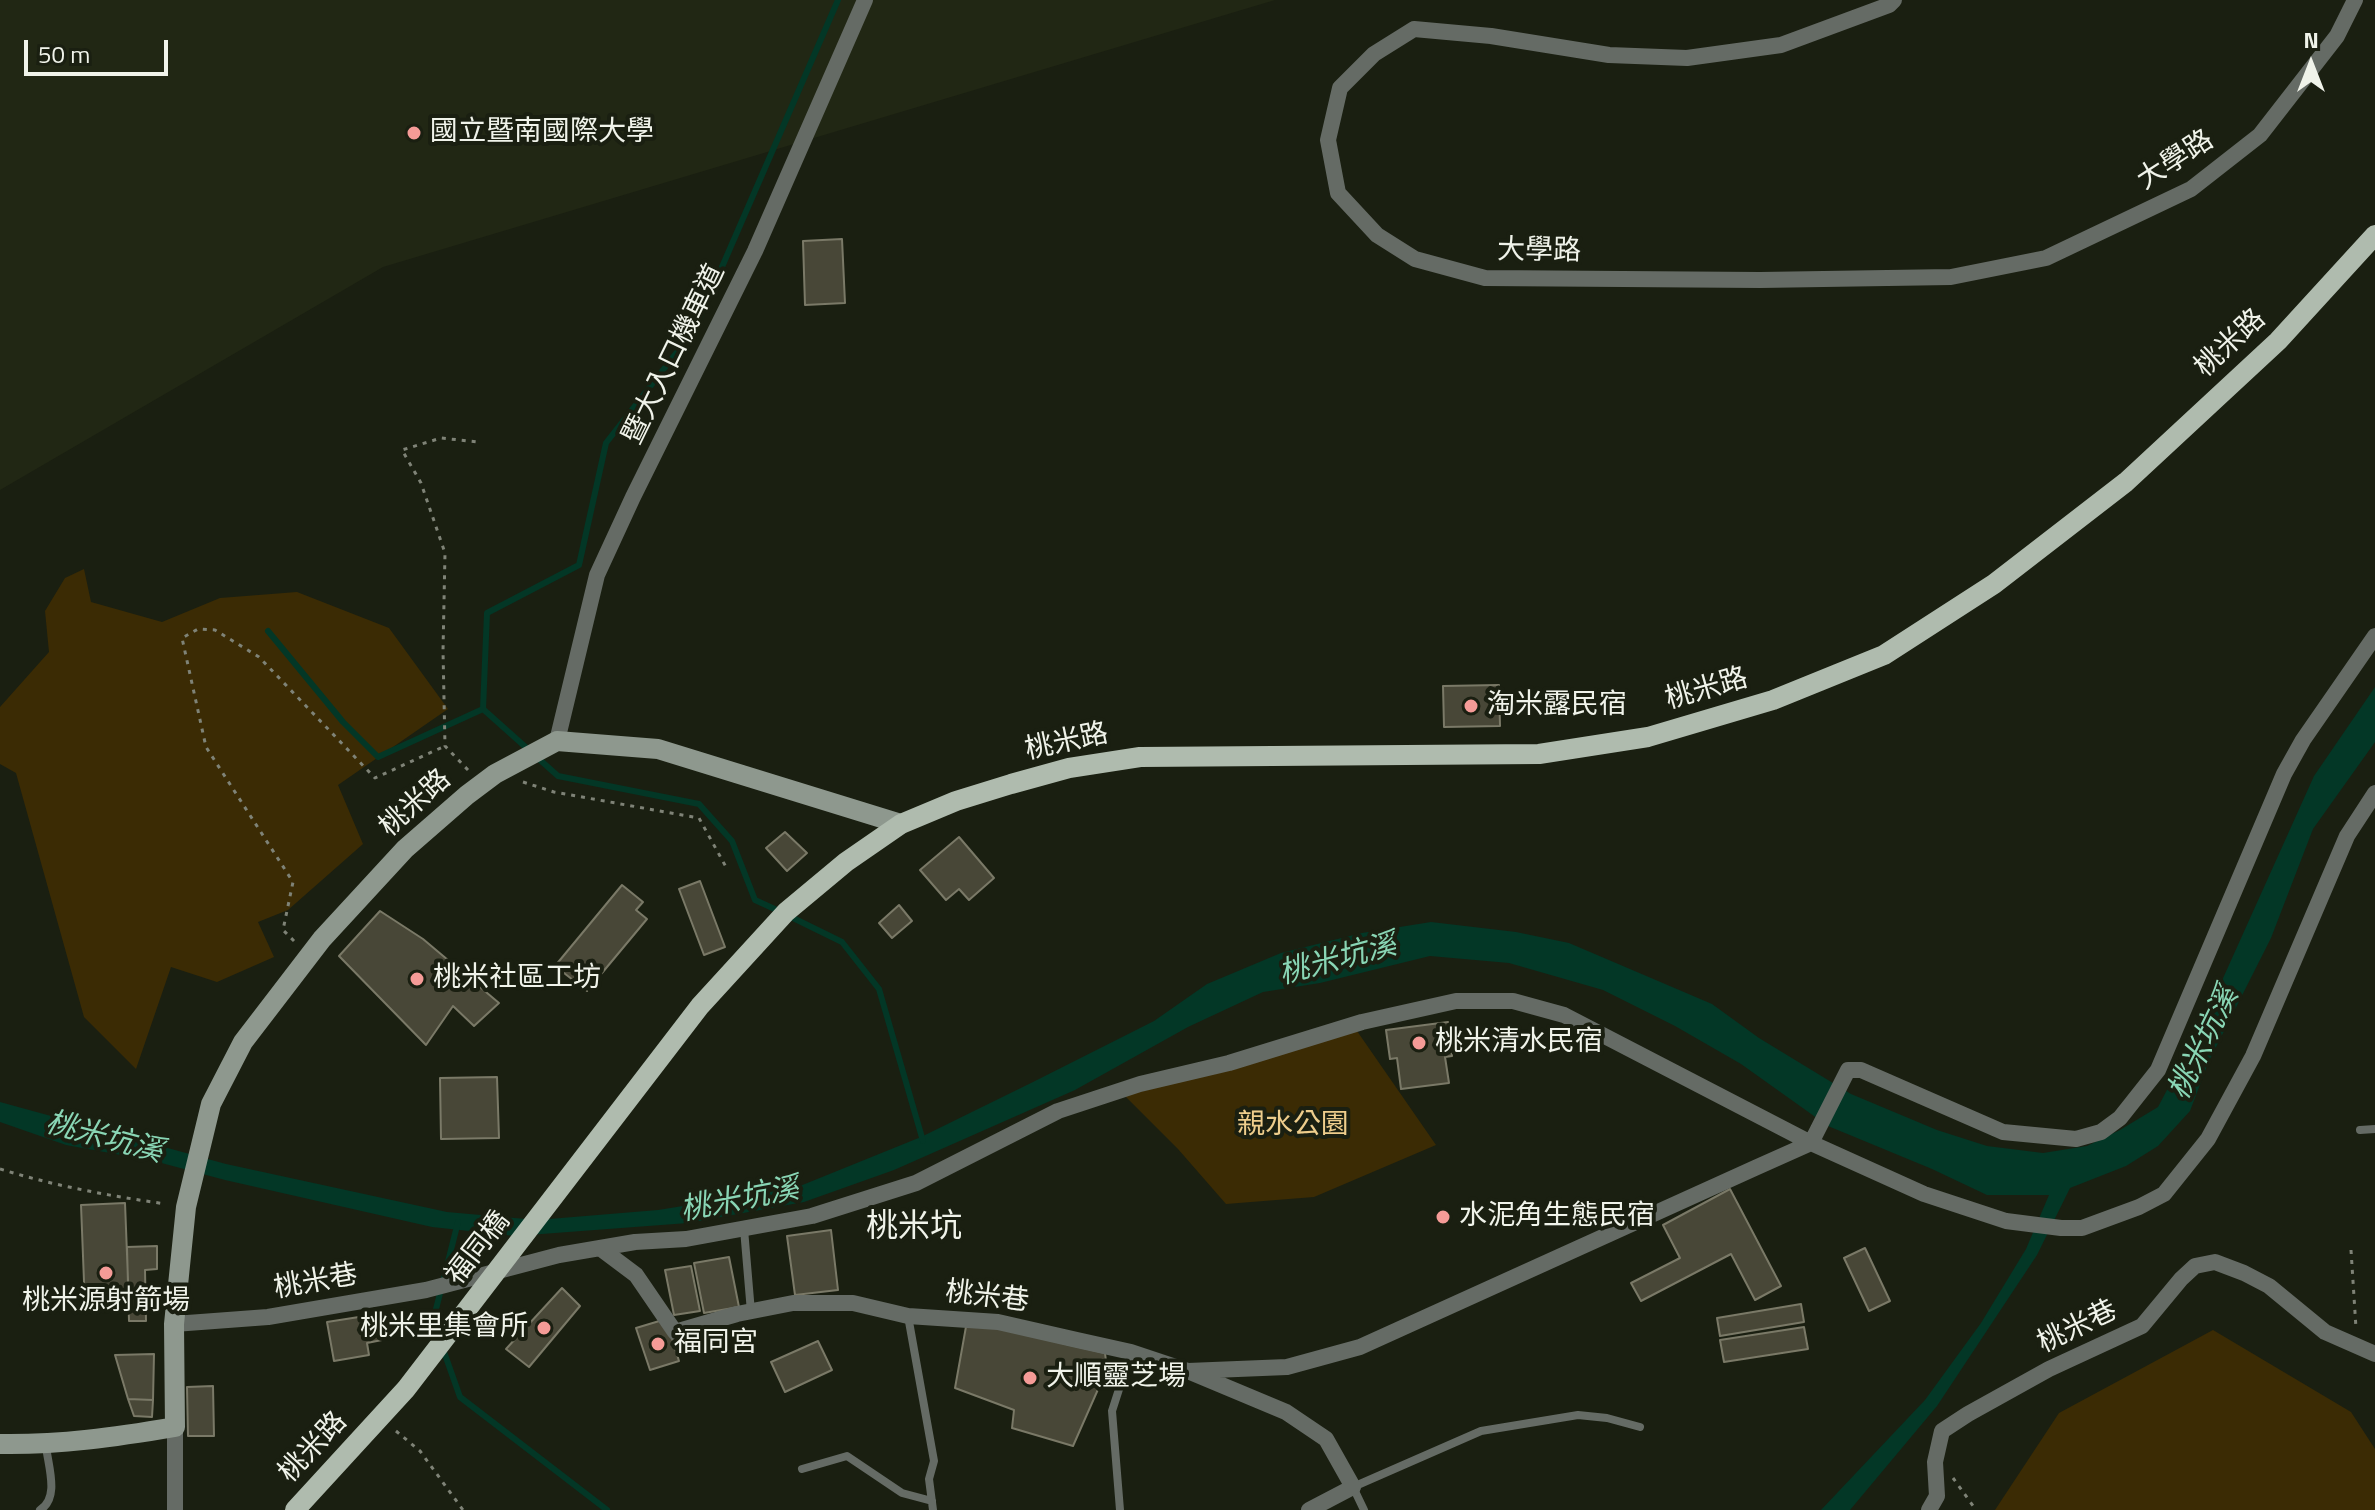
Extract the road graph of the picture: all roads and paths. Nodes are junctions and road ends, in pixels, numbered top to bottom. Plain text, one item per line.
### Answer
1 (865, 0) edge
2 (1894, 0) edge
3 (2355, 0) edge
4 (2375, 235) edge
5 (478, 442) dead end
6 (2375, 636) edge
7 (557, 741) junction
8 (445, 746) junction
9 (488, 779) junction
10 (2375, 793) edge
11 (901, 824) junction
12 (726, 867) dead end
13 (309, 956) junction
14 (2375, 1129) edge
15 (2360, 1130) dead end
16 (1813, 1136) junction
17 (596, 1144) joint
18 (0, 1169) edge
19 (186, 1207) junction
20 (744, 1229) junction
21 (600, 1248) junction
22 (2351, 1250) dead end
23 (751, 1312) junction
24 (908, 1316) junction
25 (174, 1324) junction
26 (2357, 1347) junction
27 (1131, 1352) junction
28 (2375, 1354) edge
29 (1188, 1371) junction
30 (406, 1389) joint
31 (380, 1418) junction
32 (175, 1427) junction
33 (1640, 1427) dead end
34 (0, 1444) edge
35 (46, 1445) junction
36 (1935, 1462) junction
37 (802, 1469) dead end
38 (1353, 1487) junction
39 (49, 1500) junction
40 (933, 1506) edge
41 (40, 1510) edge
42 (57, 1510) edge
43 (175, 1510) edge
44 (295, 1510) edge
45 (463, 1510) edge
46 (1120, 1510) edge
47 (1309, 1510) edge
48 (1364, 1510) edge
49 (1929, 1510) edge
50 (1976, 1510) edge

1 - 7 street, 暨大入口機車道
2 - 3 street, 大學路
4 - 11 main road, 桃米路
5 - 8 path
6 - 16 street
7 - 9 street, 桃米路
7 - 11 street
8 - 9 path
8 - 13 path
9 - 12 path
9 - 13 street, 桃米路
10 - 16 street
11 - 17 main road, 桃米路
13 - 19 street, 桃米路
14 - 15 lane
16 - 20 street
16 - 29 street
17 - 30 main road, 福同橋
18 - 19 path
19 - 25 street, 桃米路
20 - 21 street
20 - 23 lane
21 - 23 street, 桃米巷
21 - 25 street, 桃米巷
22 - 26 path
23 - 24 street, 桃米巷
24 - 27 street, 桃米巷
24 - 40 lane
25 - 32 street, 桃米路
26 - 28 street, 桃米巷
26 - 36 street, 桃米巷
27 - 29 street, 桃米巷
27 - 46 lane
29 - 38 street, 桃米巷
30 - 31 main road, 桃米路
31 - 44 main road, 桃米路
31 - 45 path
32 - 35 street
32 - 43 street
33 - 38 lane
34 - 35 street
35 - 39 lane
36 - 49 street, 桃米巷
36 - 50 path
37 - 40 lane
38 - 47 street
38 - 48 lane
39 - 41 lane
39 - 42 lane

